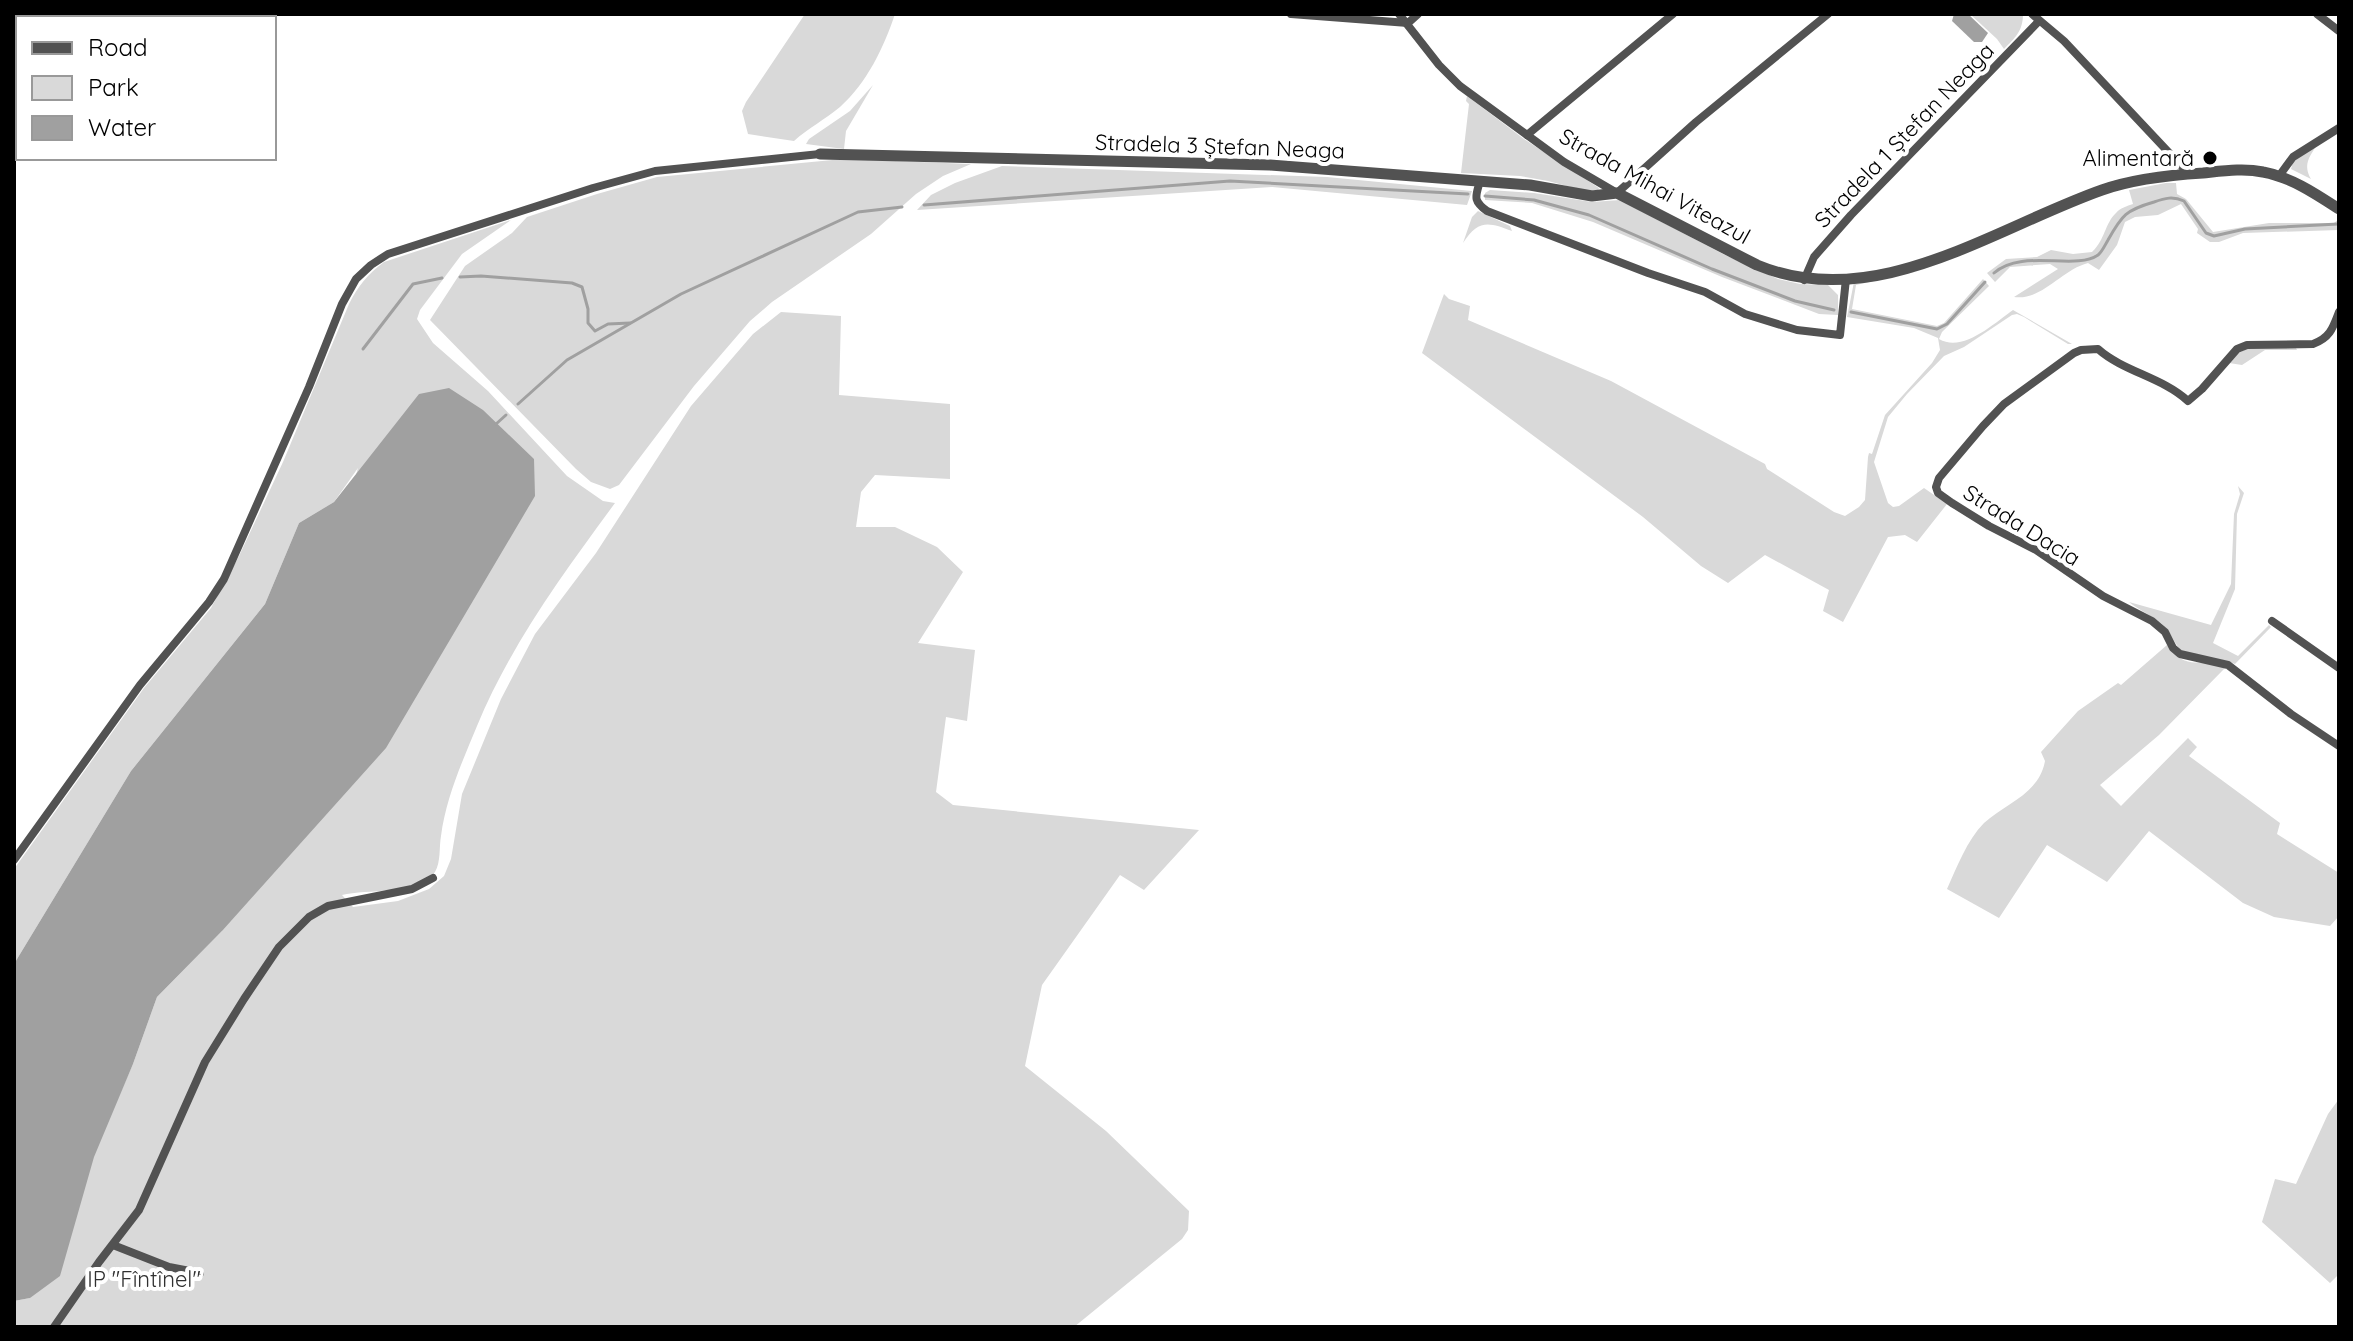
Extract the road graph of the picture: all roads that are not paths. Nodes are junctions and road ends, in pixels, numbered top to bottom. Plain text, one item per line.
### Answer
1 (1291, 14) edge
2 (1399, 14) edge
3 (1418, 14) edge
4 (1673, 14) edge
5 (1828, 14) edge
6 (2317, 14) edge
7 (2035, 17) edge
8 (1408, 23) junction
9 (2339, 31) edge
10 (2339, 128) edge
11 (1527, 135) junction
12 (820, 154) joint
13 (2189, 174) junction
14 (2279, 176) junction
15 (1480, 181) junction
16 (1617, 193) junction
17 (2339, 209) edge
18 (1846, 279) junction
19 (1804, 280) junction
20 (2339, 312) edge
21 (2272, 621) dead end
22 (2339, 668) edge
23 (2339, 746) edge
24 (14, 860) edge
25 (433, 878) dead end
26 (113, 1245) junction
27 (200, 1273) dead end
28 (54, 1327) edge

1 - 8 street
2 - 8 street, Strada Mihai Viteazul
3 - 8 street
4 - 11 street
5 - 16 street
6 - 9 street
7 - 13 street
7 - 19 street, Stradela 1 Ștefan Neaga
8 - 11 street, Strada Mihai Viteazul
10 - 14 street
11 - 16 street, Strada Mihai Viteazul
12 - 15 street, Stradela 3 Ștefan Neaga
12 - 24 street
13 - 14 street, Strada Mihai Viteazul
13 - 18 street, Strada Mihai Viteazul
14 - 17 street, Strada Mihai Viteazul
15 - 16 street, Stradela 3 Ștefan Neaga
15 - 18 street
16 - 19 street, Strada Mihai Viteazul
18 - 19 street, Strada Mihai Viteazul
20 - 23 street, Strada Dacia
21 - 22 street
25 - 26 street
26 - 27 street
26 - 28 street

